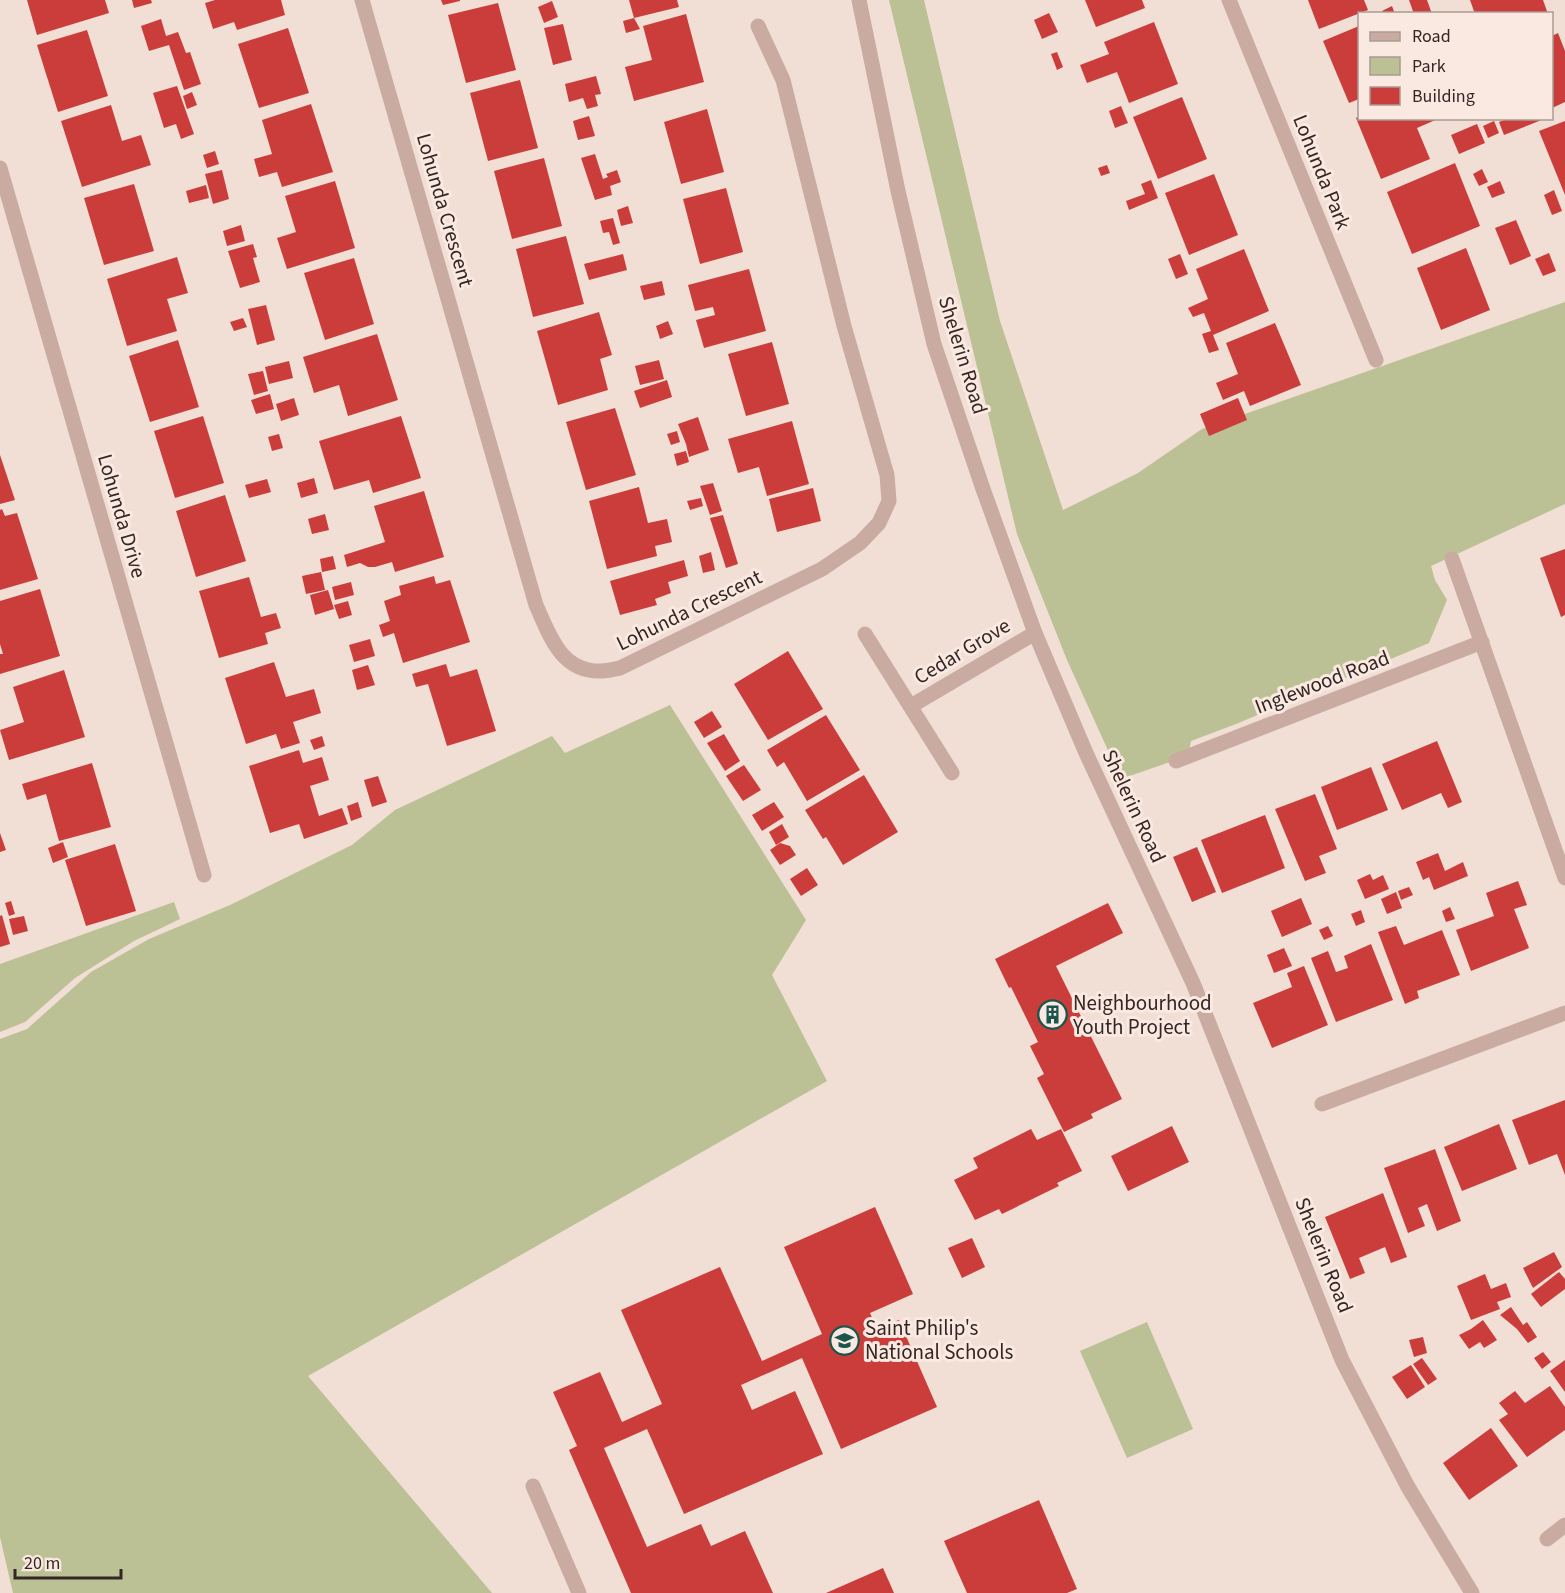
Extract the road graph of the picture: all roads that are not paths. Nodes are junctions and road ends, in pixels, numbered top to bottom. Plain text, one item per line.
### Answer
1 (362, 0) edge
2 (859, 0) edge
3 (1229, 0) edge
4 (758, 26) dead end
5 (0, 168) edge
6 (1376, 360) dead end
7 (1452, 559) dead end
8 (1035, 633) junction
9 (865, 634) dead end
10 (1482, 642) junction
11 (911, 706) junction
12 (1176, 761) dead end
13 (952, 773) dead end
14 (204, 875) dead end
15 (1565, 878) edge
16 (1565, 1013) edge
17 (1322, 1104) dead end
18 (533, 1486) dead end
19 (1565, 1525) edge
20 (1547, 1539) dead end
21 (579, 1593) edge
22 (1472, 1593) edge

1 - 4 street, Lohunda Crescent
2 - 8 street, Shelerin Road
3 - 6 street, Lohunda Park
5 - 14 street, Lohunda Drive
7 - 10 street
8 - 11 street, Cedar Grove
8 - 22 street, Shelerin Road
9 - 11 street, Cedar Grove
10 - 12 street, Inglewood Road
10 - 15 street
11 - 13 street, Cedar Grove
16 - 17 street
18 - 21 street
19 - 20 street

